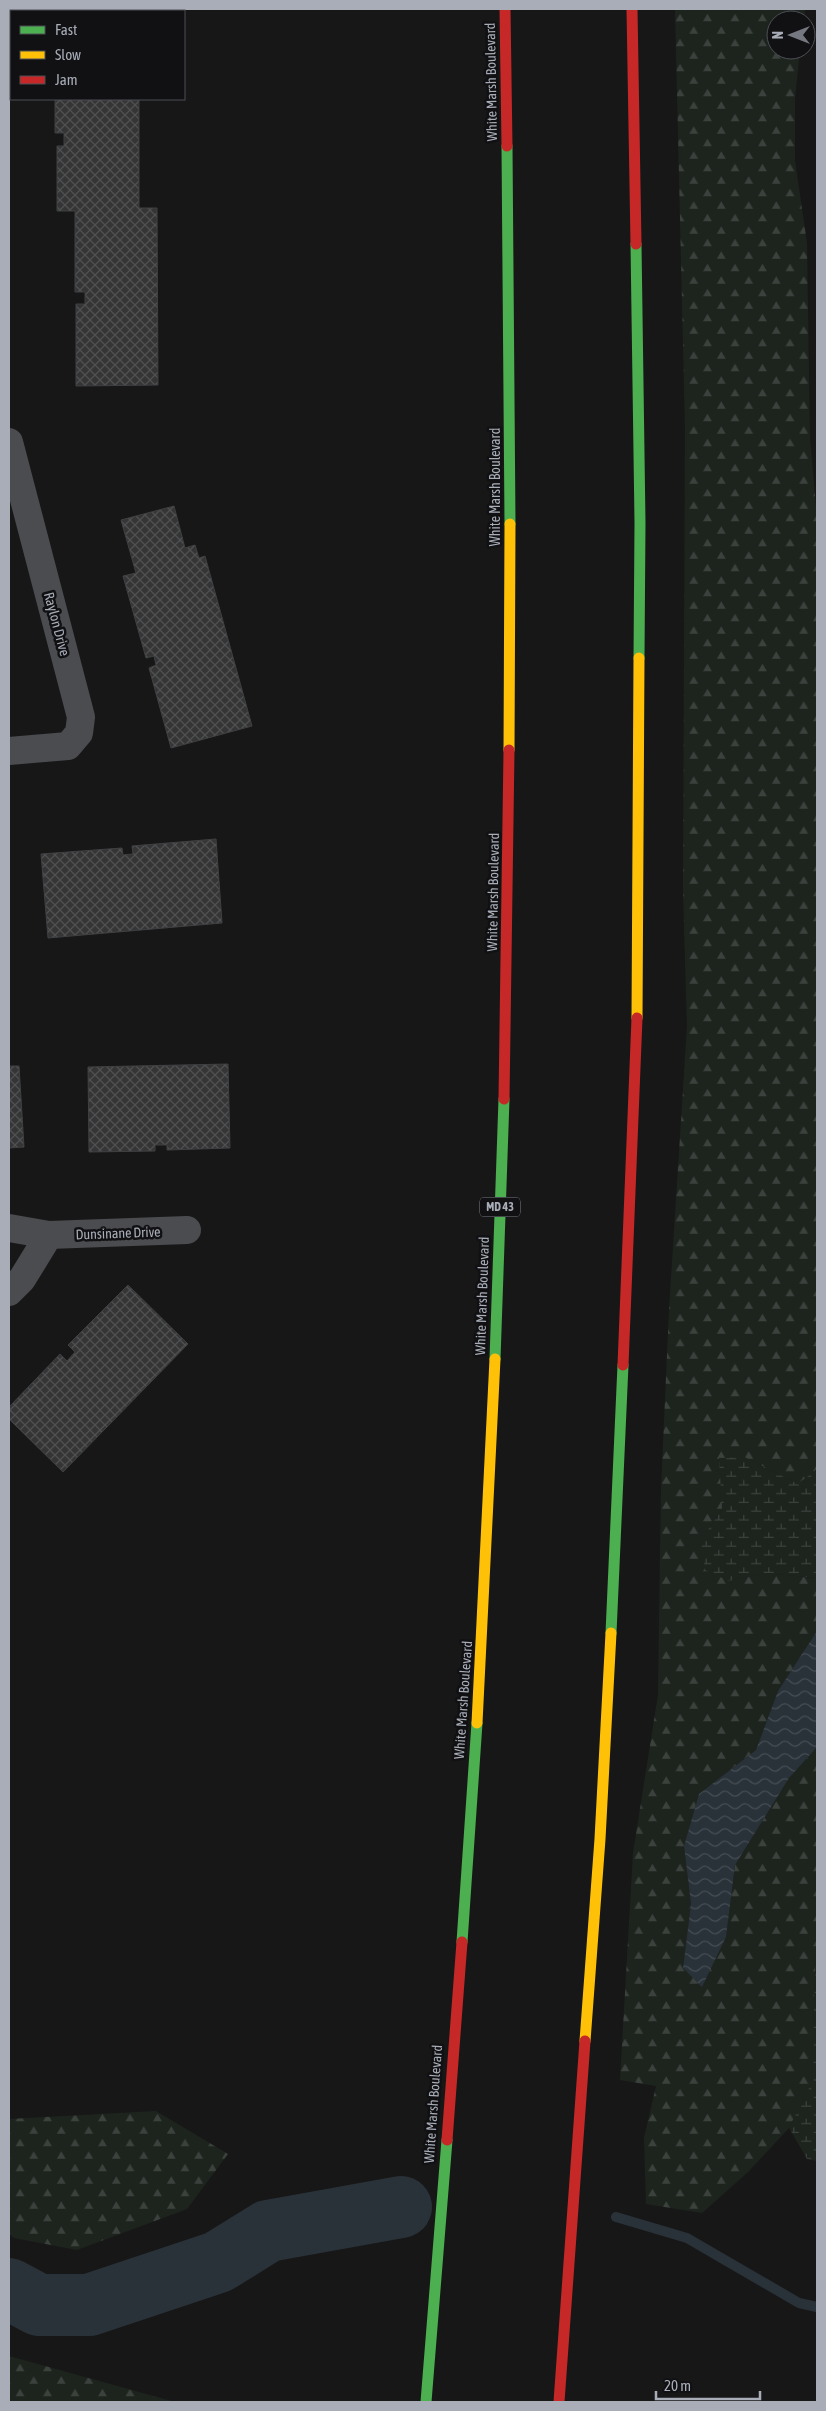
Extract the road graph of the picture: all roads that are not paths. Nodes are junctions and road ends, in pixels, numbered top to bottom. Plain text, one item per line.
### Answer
1 (505, 9) edge
2 (632, 9) edge
3 (10, 454) edge
4 (9, 751) edge
5 (9, 1228) edge
6 (187, 1230) dead end
7 (49, 1234) junction
8 (9, 1292) edge
9 (426, 2402) edge
10 (559, 2402) edge

1 - 9 highway, White Marsh Boulevard / MD 43
2 - 10 highway
3 - 4 street, Raylon Drive
5 - 7 street, Dunsinane Drive
6 - 7 street, Dunsinane Drive
7 - 8 street

